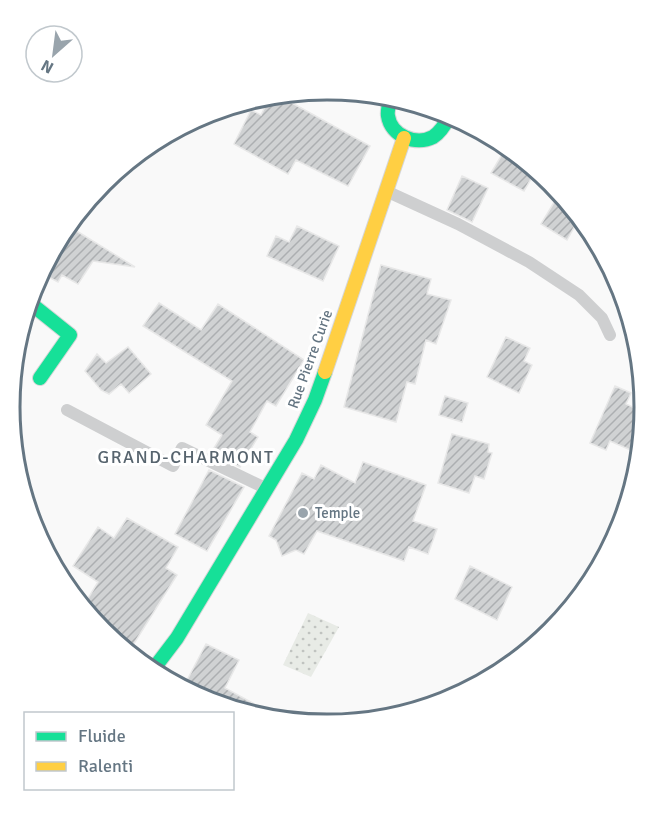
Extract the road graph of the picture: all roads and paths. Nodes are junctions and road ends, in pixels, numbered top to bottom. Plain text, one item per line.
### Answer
1 (388, 106) edge
2 (446, 124) edge
3 (404, 138) junction
4 (385, 190) junction
5 (36, 308) edge
6 (610, 335) dead end
7 (40, 378) dead end
8 (67, 410) dead end
9 (266, 488) junction
10 (158, 663) edge

1 - 3 street
2 - 3 street
3 - 4 street, Rue Pierre Curie
4 - 6 lane
4 - 9 street, Rue Pierre Curie
5 - 7 street
8 - 9 lane
9 - 10 street, Rue Pierre Curie

